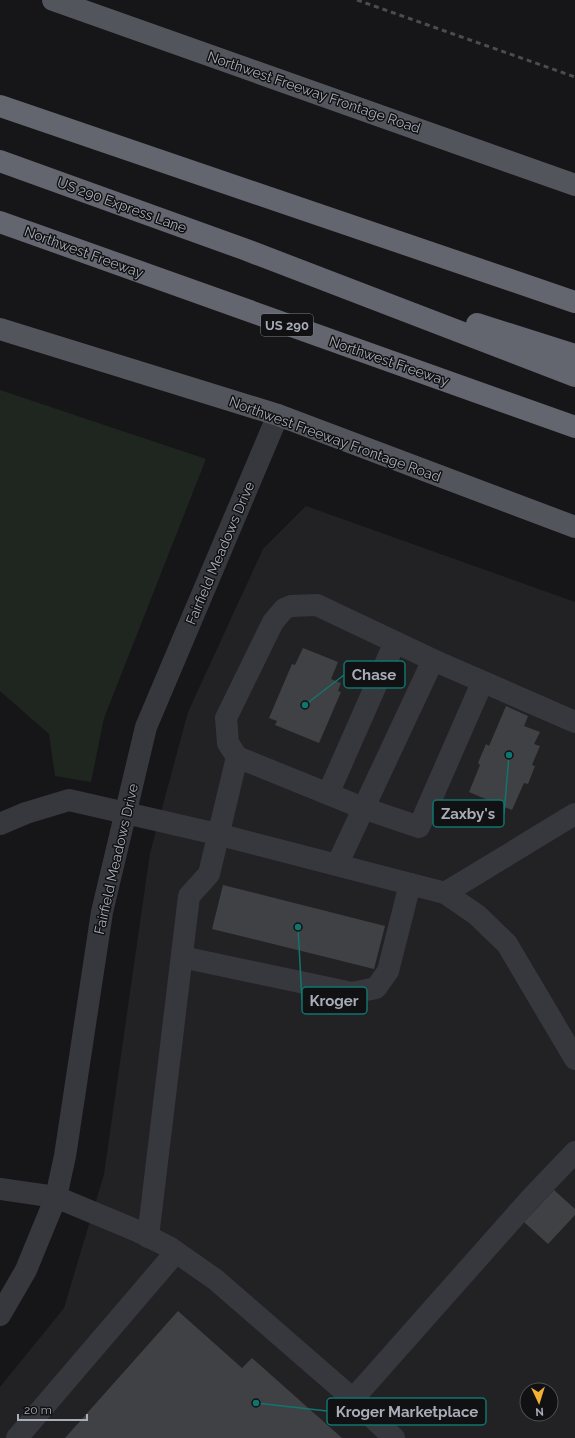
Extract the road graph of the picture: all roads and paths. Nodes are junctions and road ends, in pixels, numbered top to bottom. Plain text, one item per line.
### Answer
1 (54, 0) edge
2 (0, 106) edge
3 (0, 161) edge
4 (575, 185) edge
5 (0, 222) edge
6 (244, 249) junction
7 (575, 302) edge
8 (0, 330) edge
9 (575, 355) edge
10 (575, 376) edge
11 (278, 415) junction
12 (575, 427) edge
13 (575, 527) edge
14 (395, 642) junction
15 (433, 660) junction
16 (482, 683) junction
17 (575, 722) edge
18 (237, 757) junction
19 (328, 794) junction
20 (363, 808) junction
21 (125, 813) junction
22 (575, 814) edge
23 (0, 824) edge
24 (217, 834) junction
25 (336, 865) junction
26 (410, 884) junction
27 (445, 893) junction
28 (182, 957) junction
29 (575, 1059) edge
30 (575, 1152) edge
31 (0, 1189) edge
32 (56, 1197) junction
33 (148, 1237) junction
34 (176, 1252) junction
35 (0, 1315) edge
36 (353, 1399) junction
37 (17, 1438) edge
38 (394, 1438) edge

1 - 4 main road, Northwest Freeway Frontage Road
2 - 7 highway
3 - 6 highway, US 290 Express Lane
5 - 12 highway, Northwest Freeway / US 290
6 - 9 highway
6 - 10 highway
8 - 11 main road, Northwest Freeway Frontage Road
11 - 13 main road, Northwest Freeway Frontage Road
11 - 21 street, Fairfield Meadows Drive
14 - 15 street
14 - 18 street
14 - 19 street
15 - 16 street
15 - 20 street
16 - 17 street
16 - 20 street
18 - 19 street
18 - 24 street
19 - 20 street
20 - 25 street
21 - 23 street
21 - 24 street
21 - 32 street, Fairfield Meadows Drive
22 - 27 street
24 - 25 street
24 - 28 street
25 - 26 street
26 - 27 street
26 - 28 street
27 - 29 street
28 - 33 street
30 - 36 street
31 - 32 street
32 - 33 street
32 - 35 street, Fairfield Meadows Drive
33 - 34 street
34 - 36 street
34 - 37 street
36 - 38 street

